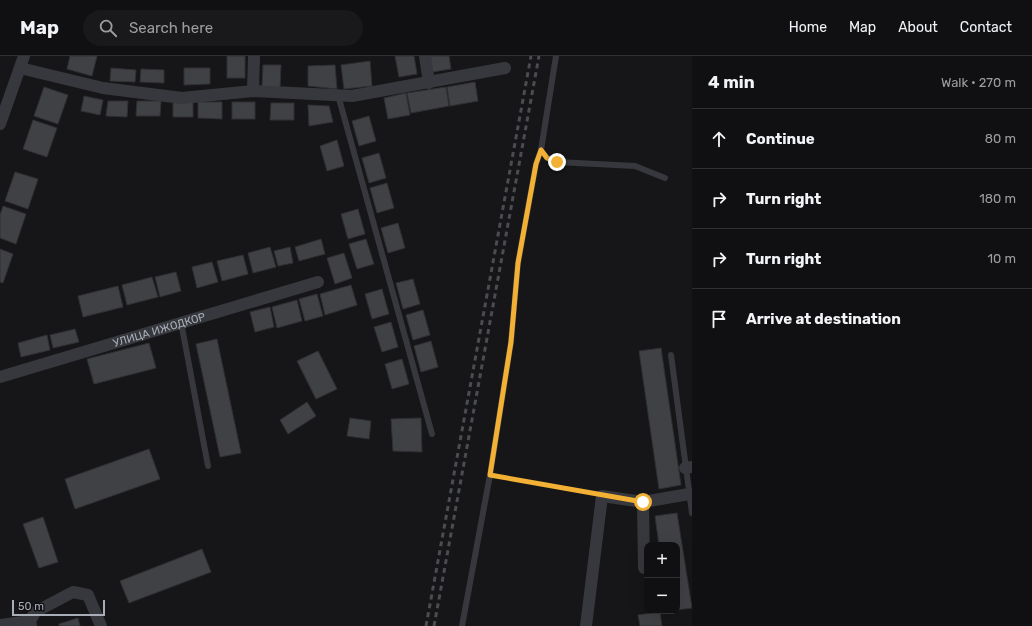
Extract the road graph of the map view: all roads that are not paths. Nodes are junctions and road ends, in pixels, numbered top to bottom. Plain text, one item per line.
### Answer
1 (24, 56) edge
2 (254, 56) edge
3 (425, 56) edge
4 (556, 56) edge
5 (20, 68) junction
6 (505, 68) dead end
7 (429, 83) junction
8 (253, 91) junction
9 (338, 95) junction
10 (0, 124) edge
11 (541, 150) junction
12 (665, 178) dead end
13 (318, 282) dead end
14 (181, 322) junction
15 (671, 355) dead end
16 (0, 376) edge
17 (432, 434) dead end
18 (208, 466) dead end
19 (689, 467) edge
20 (689, 494) junction
21 (643, 502) junction
22 (692, 513) edge
23 (644, 568) dead end
24 (30, 624) edge
25 (0, 625) edge
26 (101, 626) edge
27 (462, 626) edge
28 (586, 626) edge

1 - 5 street
2 - 8 street
3 - 7 street
4 - 11 lane
5 - 8 street
5 - 10 street
6 - 7 street
7 - 9 street
8 - 9 street
9 - 17 lane
11 - 12 lane
11 - 27 lane
13 - 14 street, УЛИЦА ИЖОДКОР
14 - 16 street, УЛИЦА ИЖОДКОР
14 - 18 lane
15 - 19 lane
19 - 20 lane
20 - 21 street
20 - 22 lane
21 - 23 street
21 - 28 street
24 - 25 street
24 - 26 street

